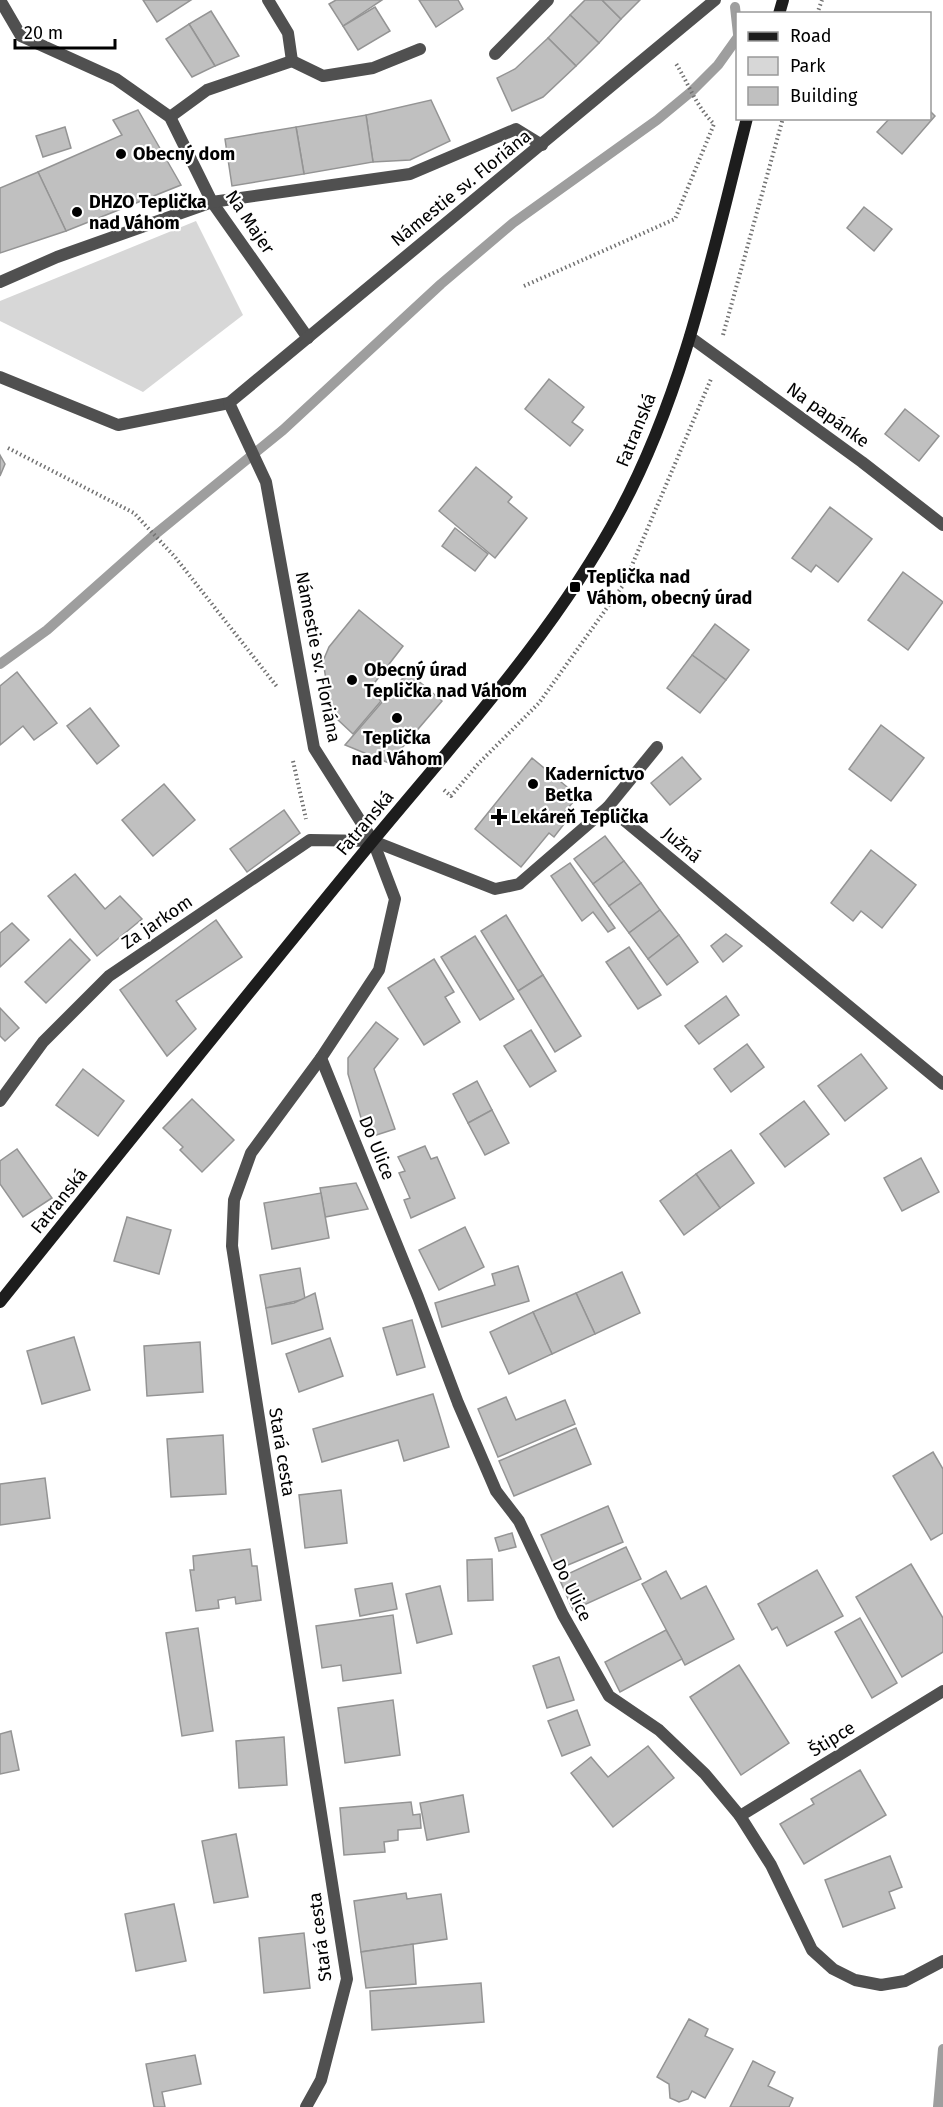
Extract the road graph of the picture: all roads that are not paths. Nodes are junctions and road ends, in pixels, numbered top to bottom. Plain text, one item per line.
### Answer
1 (0, 0) edge
2 (268, 0) edge
3 (548, 0) edge
4 (715, 0) edge
5 (420, 49) dead end
6 (495, 54) dead end
7 (292, 61) junction
8 (170, 117) junction
9 (746, 120) edge
10 (542, 145) junction
11 (212, 202) junction
12 (0, 282) edge
13 (690, 337) junction
14 (308, 338) junction
15 (0, 377) edge
16 (229, 403) junction
17 (943, 525) edge
18 (657, 747) dead end
19 (608, 807) junction
20 (374, 841) junction
21 (321, 1058) junction
22 (943, 1084) edge
23 (0, 1101) edge
24 (0, 1302) edge
25 (943, 1691) edge
26 (740, 1816) junction
27 (943, 1961) edge
28 (306, 2107) edge

1 - 8 street, Na Majer
2 - 7 street
3 - 6 street
4 - 10 street, Námestie sv. Floriána
5 - 7 street
7 - 8 street
8 - 11 street, Na Majer
9 - 13 main road, Fatranská
10 - 11 street
10 - 14 street, Námestie sv. Floriána
11 - 12 street
11 - 14 street, Na Majer
13 - 17 street, Na papánke
13 - 20 main road, Fatranská
14 - 16 street, Námestie sv. Floriána
15 - 16 street, Námestie sv. Floriána
16 - 20 street, Námestie sv. Floriána
18 - 19 street
19 - 20 street
19 - 22 street, Južná
20 - 21 street, Stará cesta
20 - 23 street, Za jarkom
20 - 24 main road, Fatranská
21 - 26 street, Do Ulice
21 - 28 street, Stará cesta
25 - 26 street, Štipce
26 - 27 street, Do Ulice

